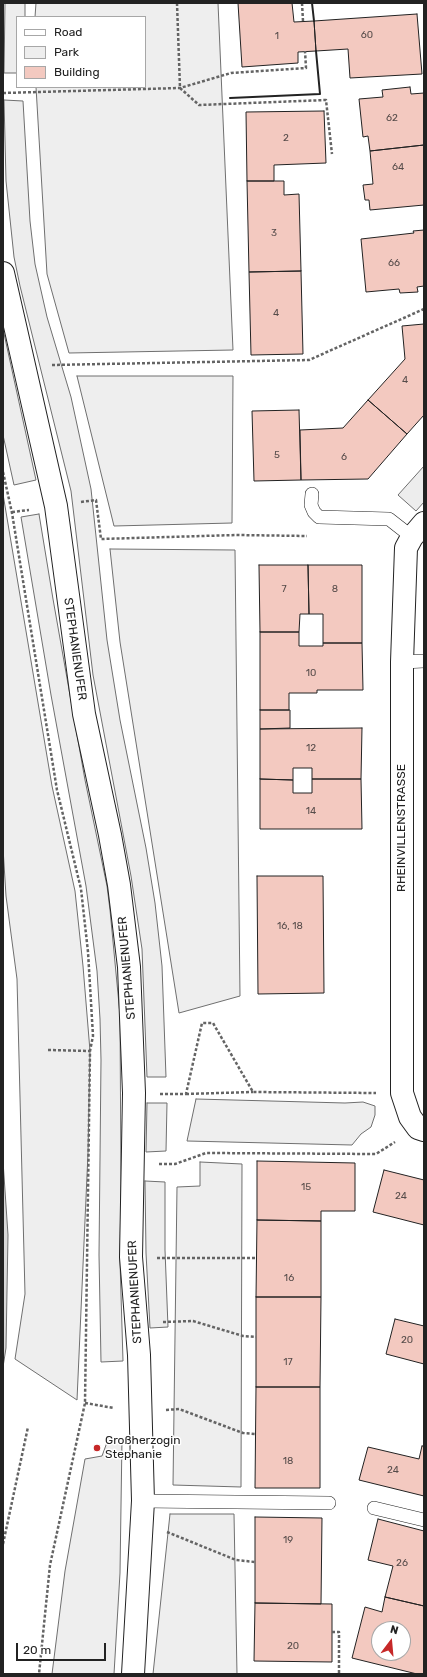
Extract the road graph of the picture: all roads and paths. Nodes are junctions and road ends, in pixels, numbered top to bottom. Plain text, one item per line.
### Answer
1 (177, 3) edge
2 (302, 3) edge
3 (303, 21) dead end
4 (305, 51) dead end
5 (180, 88) junction
6 (3, 93) edge
7 (332, 154) dead end
8 (3, 273) edge
9 (424, 309) edge
10 (24, 366) junction
11 (3, 472) edge
12 (312, 494) dead end
13 (56, 506) junction
14 (12, 512) junction
15 (418, 530) edge
16 (312, 537) dead end
17 (402, 662) junction
18 (424, 662) edge
19 (48, 1050) dead end
20 (90, 1051) junction
21 (253, 1092) junction
22 (134, 1093) junction
23 (402, 1093) junction
24 (186, 1094) junction
25 (421, 1129) edge
26 (133, 1164) junction
27 (131, 1258) junction
28 (257, 1258) dead end
29 (135, 1322) junction
30 (256, 1337) dead end
31 (85, 1403) junction
32 (121, 1409) dead end
33 (164, 1410) dead end
34 (28, 1427) dead end
35 (256, 1434) dead end
36 (144, 1501) junction
37 (329, 1503) dead end
38 (374, 1508) dead end
39 (424, 1520) edge
40 (142, 1530) junction
41 (3, 1544) edge
42 (255, 1562) dead end
43 (332, 1632) dead end
44 (39, 1674) edge
45 (133, 1674) edge
46 (339, 1674) edge

1 - 5 path
2 - 3 path
4 - 5 path
5 - 6 path
5 - 7 path
8 - 10 street, STEPHANIENUFER
9 - 10 path
10 - 13 street, STEPHANIENUFER
11 - 14 path
12 - 15 lane
13 - 14 path
13 - 16 path
13 - 22 street, STEPHANIENUFER
14 - 20 path
15 - 17 street, RHEINVILLENSTRASSE
17 - 18 lane
17 - 23 street, RHEINVILLENSTRASSE
19 - 20 path
20 - 31 path
21 - 23 path
21 - 24 path
21 - 24 path
22 - 24 path
22 - 26 street, STEPHANIENUFER
23 - 25 street, RHEINVILLENSTRASSE
25 - 26 path
26 - 27 street, STEPHANIENUFER
27 - 28 path
27 - 29 street, STEPHANIENUFER
29 - 30 path
29 - 36 street, STEPHANIENUFER
31 - 32 path
31 - 44 path
33 - 35 path
34 - 41 path
36 - 37 lane
36 - 40 street, STEPHANIENUFER
38 - 39 lane
40 - 42 path
40 - 45 street, STEPHANIENUFER
43 - 46 path

